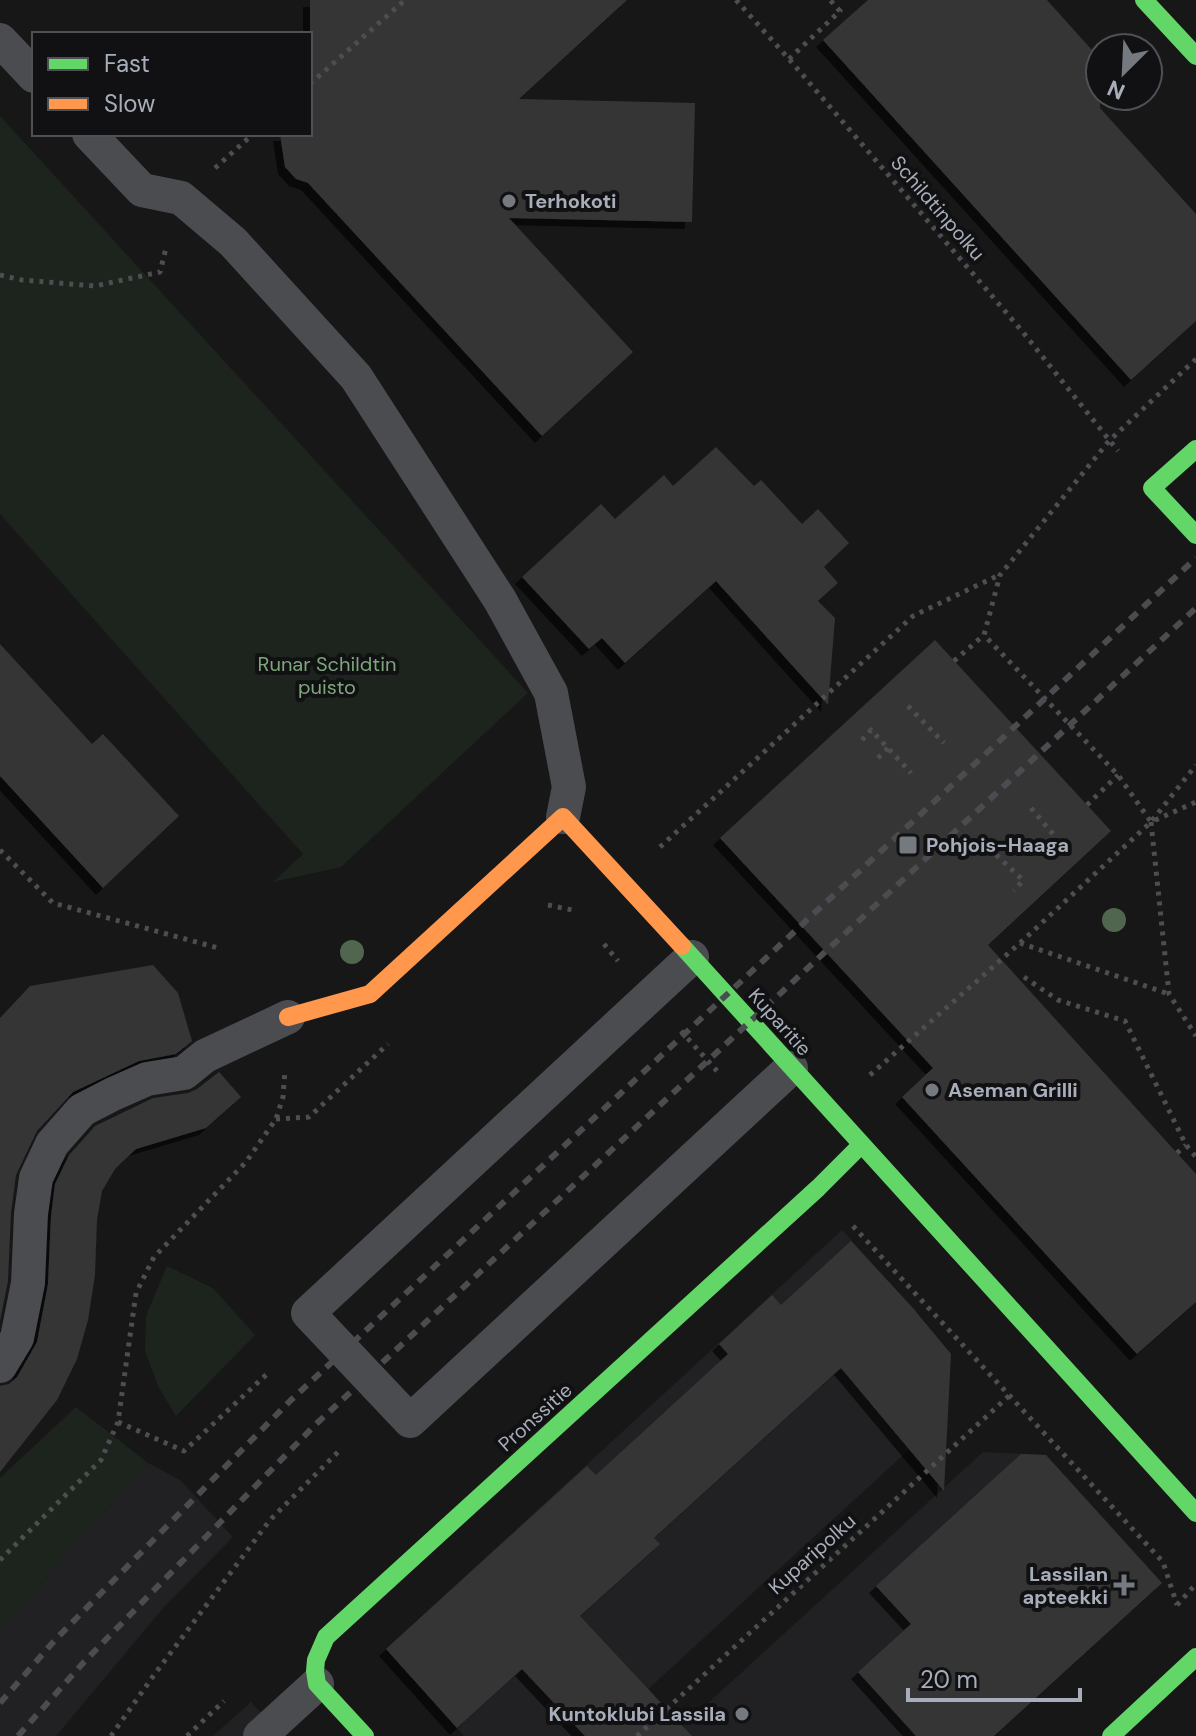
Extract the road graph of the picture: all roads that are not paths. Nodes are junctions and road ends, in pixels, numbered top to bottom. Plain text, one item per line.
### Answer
1 (1144, 0) edge
2 (0, 40) edge
3 (1196, 56) edge
4 (32, 74) edge
5 (91, 136) edge
6 (1196, 449) edge
7 (1196, 535) edge
8 (563, 817) junction
9 (692, 957) junction
10 (288, 1017) joint
11 (791, 1068) junction
12 (861, 1145) junction
13 (0, 1366) edge
14 (1196, 1513) edge
15 (1196, 1657) edge
16 (317, 1684) junction
17 (260, 1736) edge
18 (365, 1736) edge
19 (1111, 1736) edge

1 - 3 street
2 - 4 lane
5 - 8 lane
6 - 7 street
8 - 9 street, Kuparitie
8 - 10 street
9 - 11 street, Kuparitie
9 - 11 lane
10 - 13 lane
11 - 12 street, Kuparitie
12 - 14 street, Kuparitie
12 - 16 street, Pronssitie
15 - 19 street
16 - 17 lane
16 - 18 street

